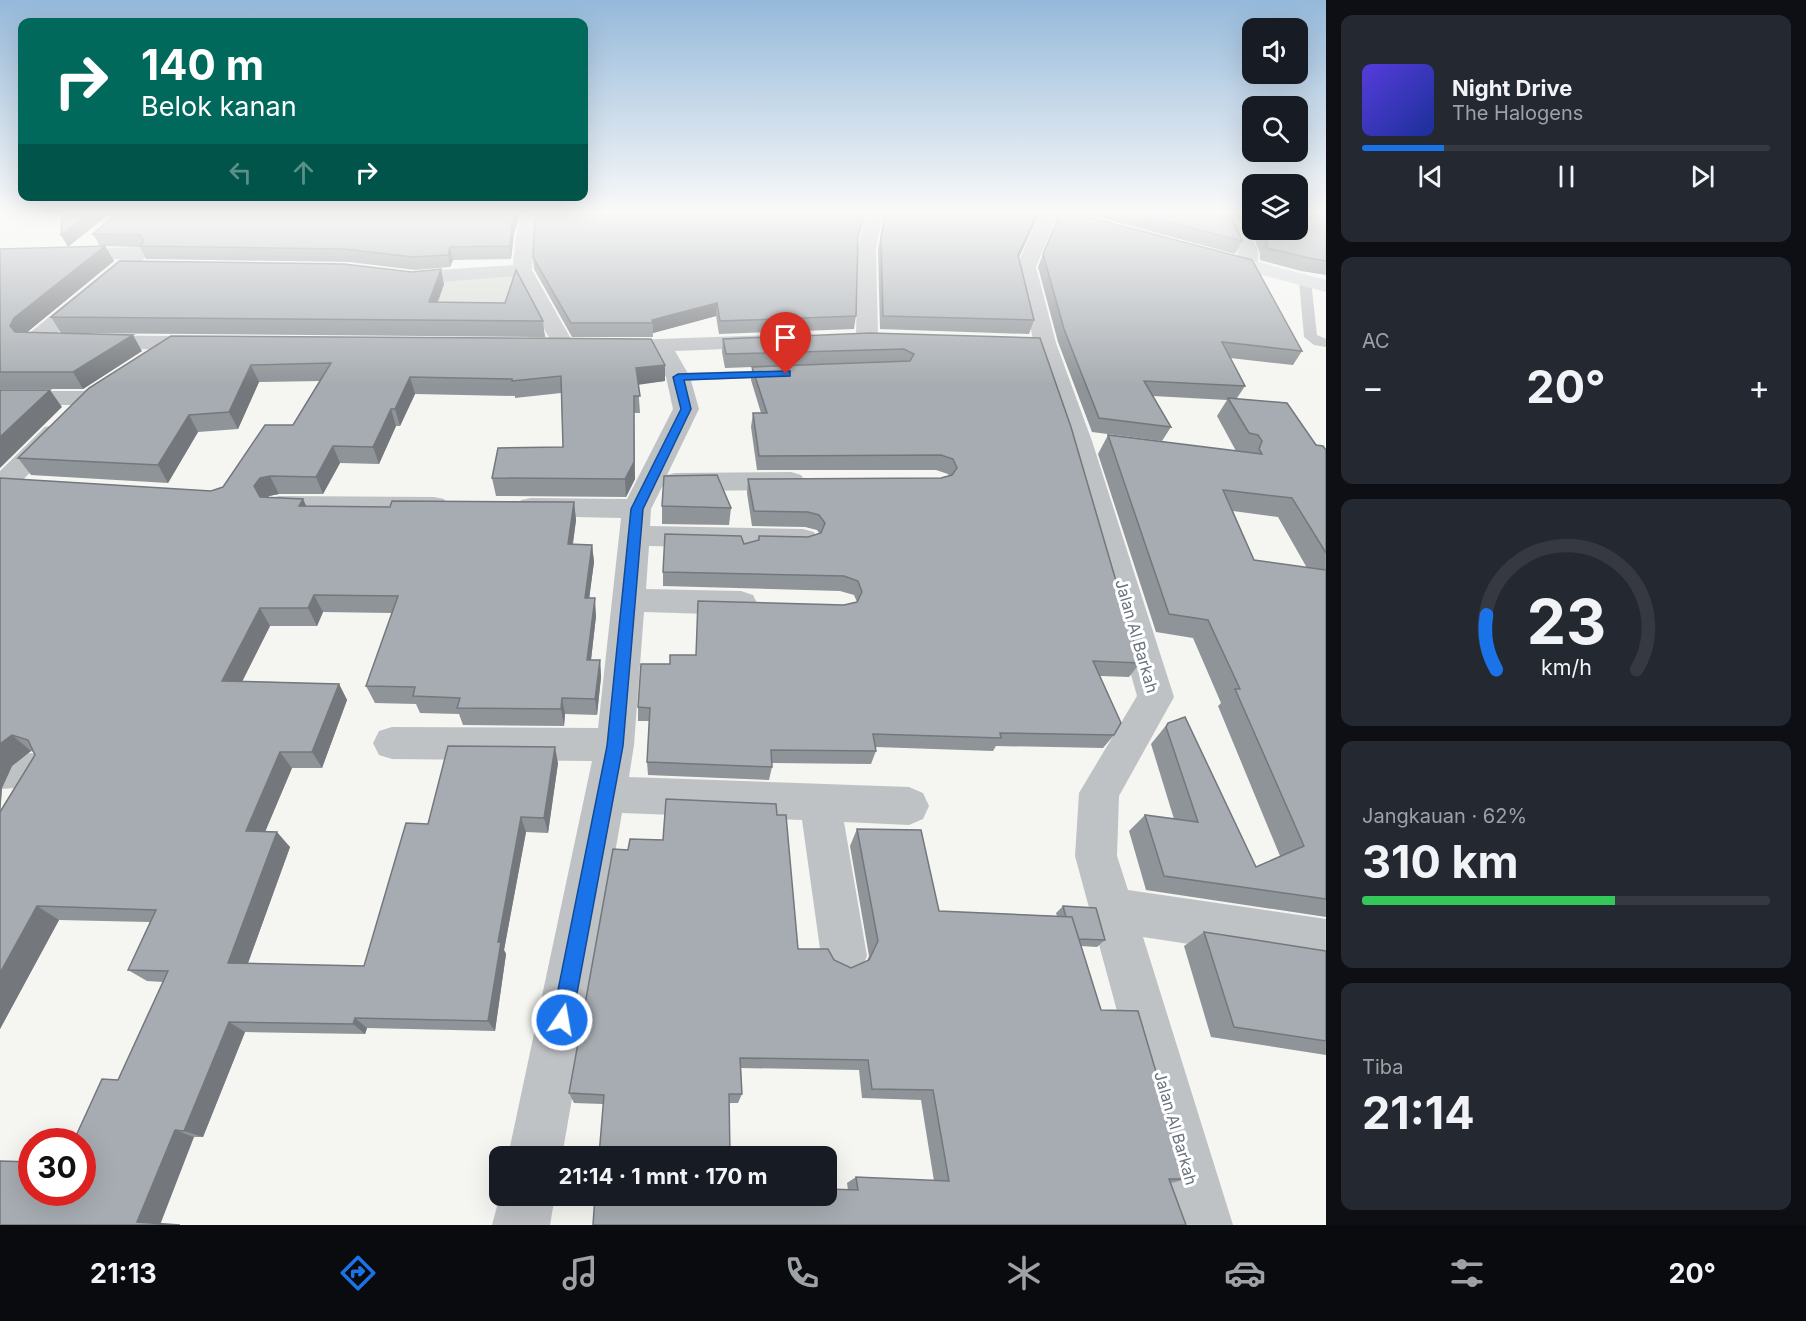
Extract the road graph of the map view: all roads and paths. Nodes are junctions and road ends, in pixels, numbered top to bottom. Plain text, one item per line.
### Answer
1 (118, 271) edge
2 (506, 271) edge
3 (523, 271) edge
4 (870, 271) edge
5 (1026, 271) edge
6 (1271, 271) edge
7 (383, 274) edge
8 (1305, 280) junction
9 (1326, 286) edge
10 (844, 338) edge
11 (787, 341) edge
12 (174, 343) junction
13 (198, 343) edge
14 (1326, 343) edge
15 (540, 346) edge
16 (564, 346) junction
17 (670, 362) junction
18 (786, 374) edge
19 (0, 398) edge
20 (89, 398) junction
21 (816, 481) edge
22 (1, 486) edge
23 (37, 486) edge
24 (279, 505) edge
25 (456, 506) edge
26 (504, 507) edge
27 (640, 509) junction
28 (805, 539) edge
29 (629, 600) junction
30 (770, 604) edge
31 (392, 742) dead end
32 (615, 746) junction
33 (607, 794) junction
34 (820, 803) junction
35 (909, 806) dead end
36 (1113, 910) junction
37 (1326, 942) edge
38 (844, 956) dead end
39 (537, 1146) edge
40 (525, 1206) edge
41 (521, 1225) edge
42 (1204, 1225) edge

1 - 12 street
2 - 7 street
3 - 16 street
4 - 10 street
5 - 36 street, Jalan Al Barkah
6 - 8 main road
8 - 9 main road
8 - 14 lane
11 - 17 street
12 - 13 street
12 - 20 street
15 - 16 street
16 - 17 street
17 - 18 lane
17 - 27 street
19 - 20 street
20 - 22 street
21 - 27 street
22 - 23 street
24 - 25 street
26 - 27 street
27 - 28 street
27 - 29 street
29 - 30 street
29 - 32 street
31 - 32 street
32 - 33 street
33 - 34 street
33 - 39 street
34 - 35 street
34 - 38 street
36 - 37 street
36 - 42 street, Jalan Al Barkah
40 - 41 street

